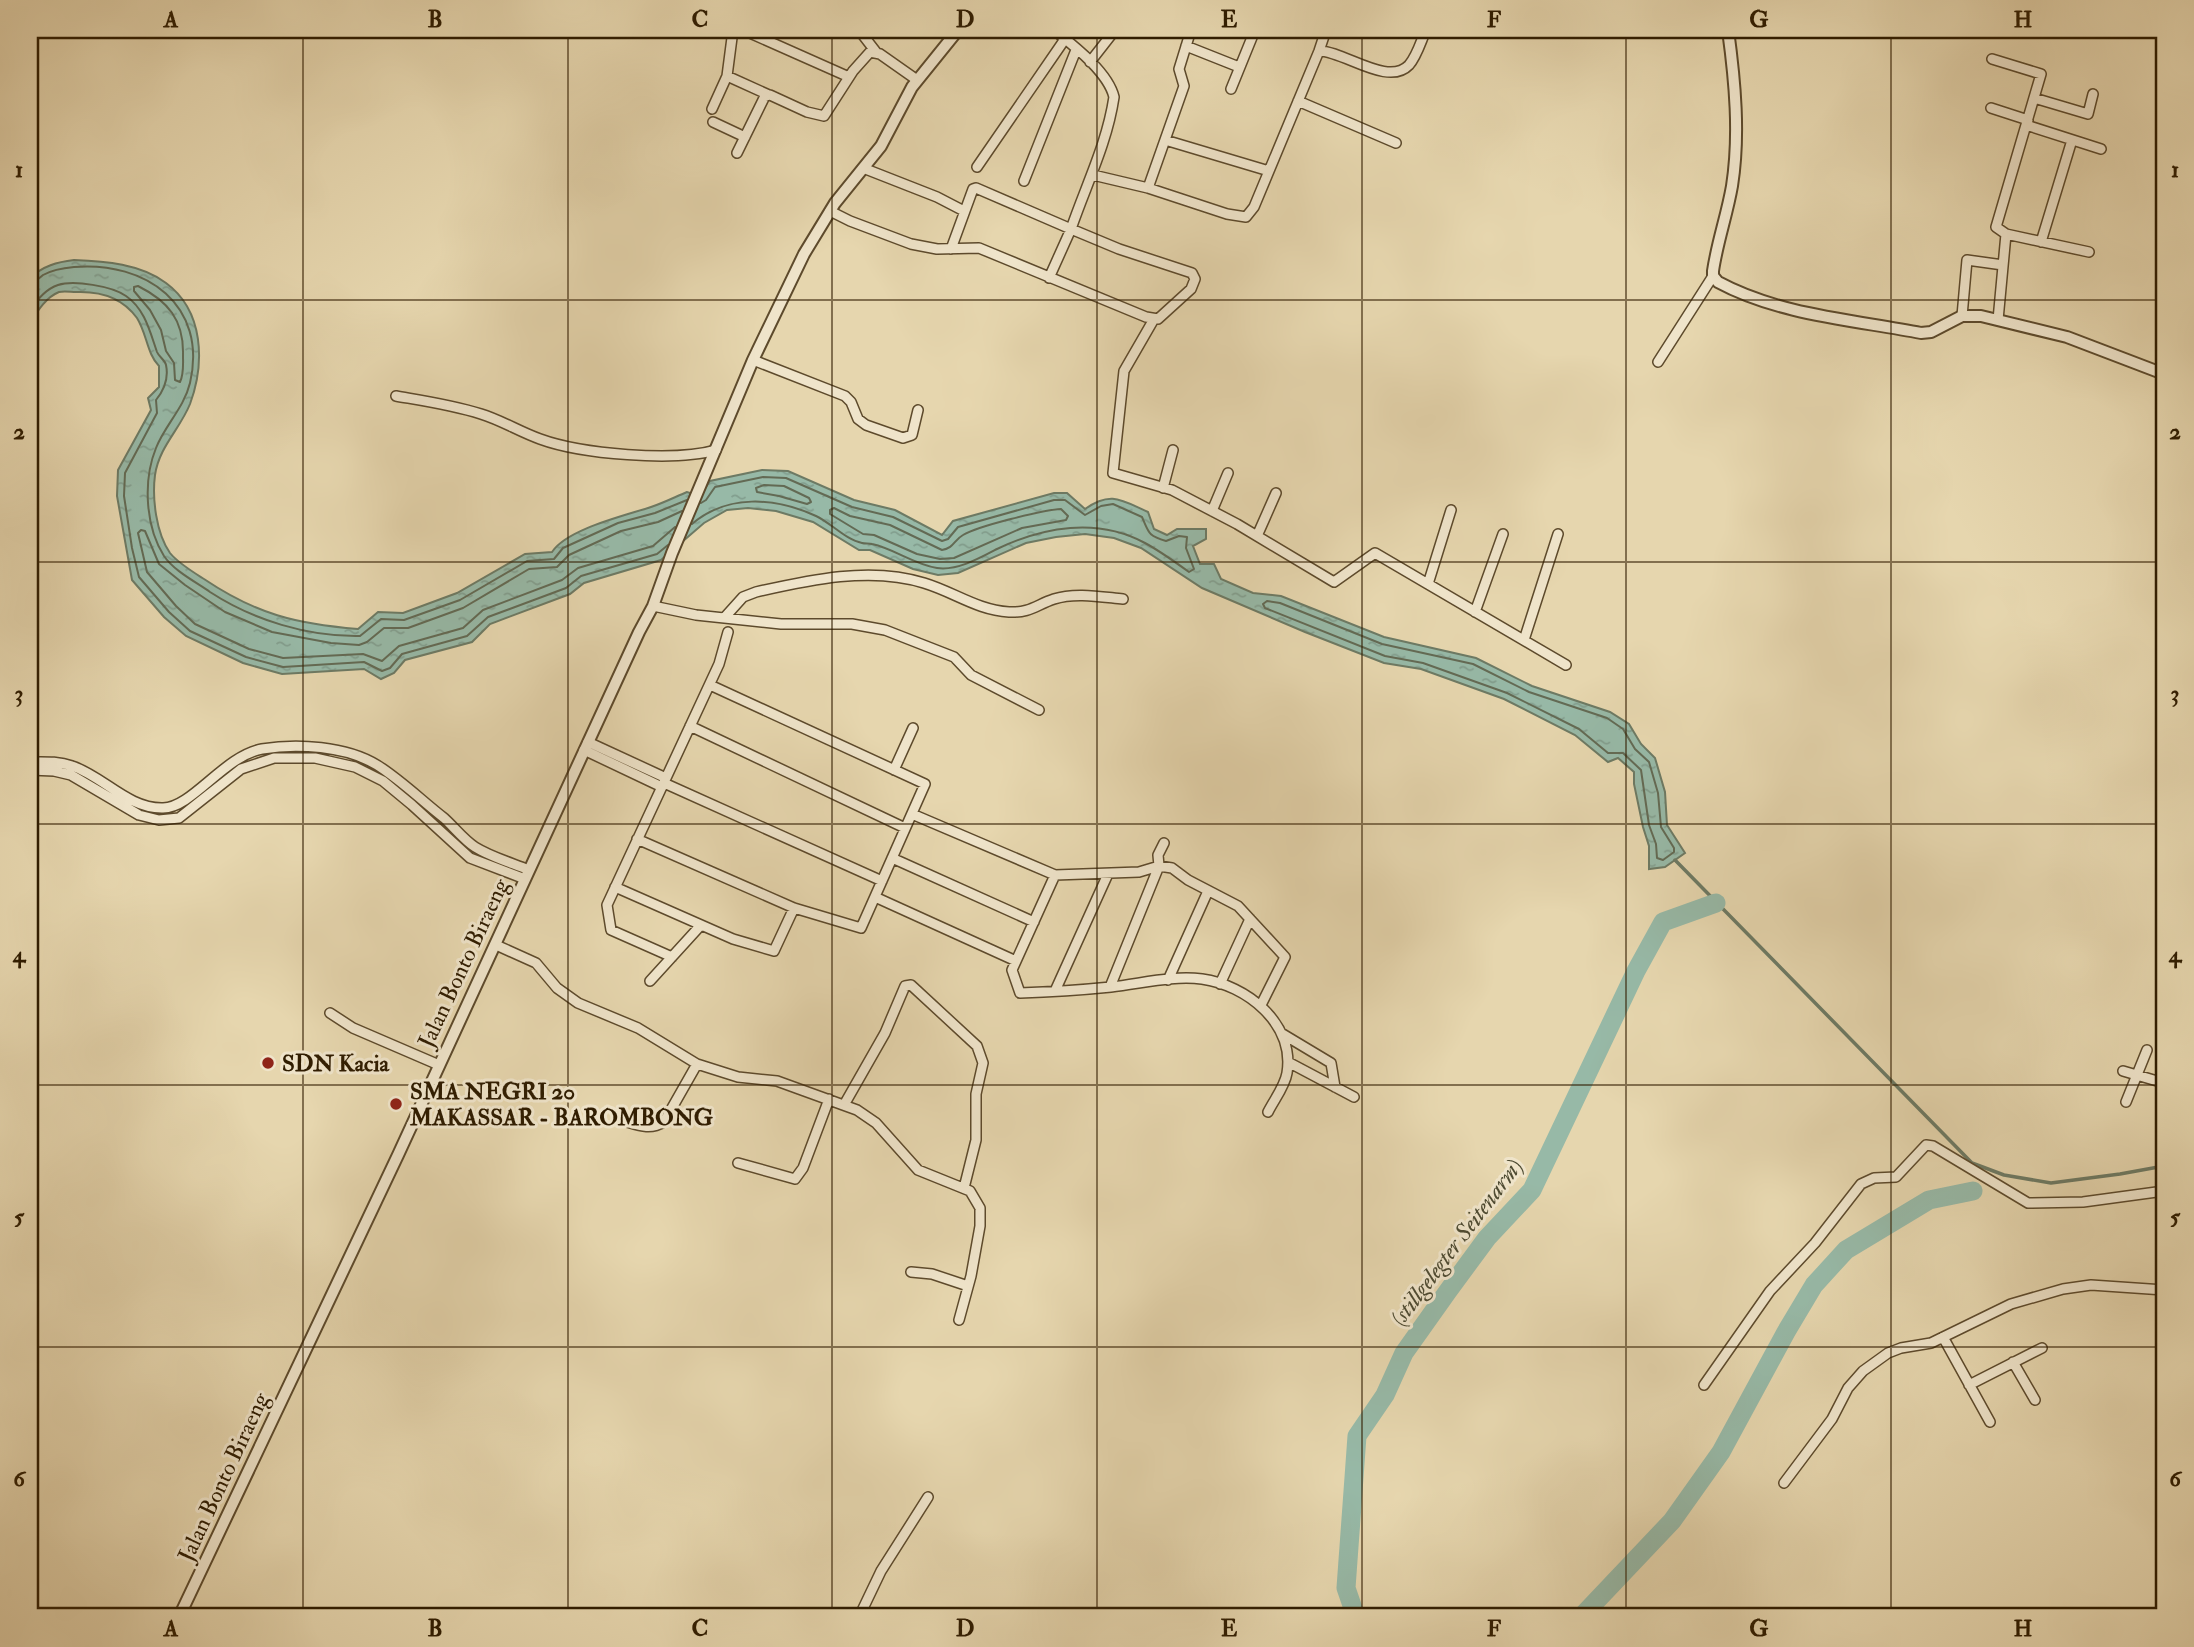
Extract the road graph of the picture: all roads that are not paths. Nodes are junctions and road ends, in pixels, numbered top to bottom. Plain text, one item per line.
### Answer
1 (733, 30) edge
2 (743, 30) edge
3 (859, 30) edge
4 (958, 30) edge
5 (1054, 30) edge
6 (1115, 30) edge
7 (1191, 30) edge
8 (1255, 30) edge
9 (1326, 30) edge
10 (1426, 30) edge
11 (1728, 30) edge
12 (1065, 39) junction
13 (1186, 46) junction
14 (1076, 50) junction
15 (1319, 51) junction
16 (876, 52) junction
17 (1992, 59) dead end
18 (1090, 62) junction
19 (1239, 68) junction
20 (727, 76) junction
21 (849, 77) junction
22 (917, 80) junction
23 (1231, 89) dead end
24 (2093, 94) dead end
25 (769, 95) junction
26 (2034, 98) junction
27 (1298, 101) junction
28 (1991, 108) dead end
29 (712, 109) dead end
30 (713, 122) dead end
31 (2027, 122) junction
32 (745, 137) junction
33 (1165, 140) junction
34 (2071, 140) junction
35 (1396, 143) dead end
36 (2101, 149) dead end
37 (737, 153) dead end
38 (978, 167) dead end
39 (863, 168) junction
40 (1269, 171) junction
41 (1093, 174) junction
42 (1024, 181) dead end
43 (1148, 188) junction
44 (830, 211) junction
45 (964, 211) junction
46 (1070, 229) junction
47 (2006, 234) junction
48 (2041, 242) junction
49 (951, 249) junction
50 (2089, 252) dead end
51 (2003, 265) junction
52 (1713, 276) junction
53 (1049, 278) junction
54 (1962, 316) junction
55 (1154, 319) junction
56 (1997, 320) junction
57 (753, 360) junction
58 (1658, 362) dead end
59 (2164, 374) edge
60 (396, 396) dead end
61 (918, 410) dead end
62 (716, 450) junction
63 (1173, 450) dead end
64 (1228, 473) dead end
65 (1163, 488) junction
66 (1276, 493) dead end
67 (1451, 510) dead end
68 (1212, 511) junction
69 (1503, 534) dead end
70 (1558, 534) dead end
71 (1257, 536) junction
72 (1428, 584) junction
73 (1123, 599) dead end
74 (653, 606) junction
75 (1475, 612) junction
76 (725, 617) junction
77 (728, 632) dead end
78 (1524, 640) junction
79 (1566, 665) dead end
80 (710, 685) junction
81 (1039, 710) dead end
82 (690, 726) junction
83 (913, 728) dead end
84 (586, 746) junction
85 (30, 762) edge
86 (30, 770) edge
87 (894, 770) junction
88 (664, 783) junction
89 (912, 814) junction
90 (905, 828) junction
91 (637, 839) junction
92 (1164, 843) dead end
93 (892, 858) junction
94 (1159, 866) junction
95 (1108, 874) junction
96 (527, 875) junction
97 (1055, 876) junction
98 (881, 881) junction
99 (615, 887) junction
100 (1208, 891) junction
101 (875, 897) junction
102 (794, 908) junction
103 (1250, 919) junction
104 (1034, 922) junction
105 (701, 925) junction
106 (495, 945) junction
107 (672, 957) junction
108 (1016, 961) junction
109 (1168, 980) junction
110 (650, 982) dead end
111 (1220, 984) junction
112 (1110, 987) junction
113 (1055, 991) junction
114 (1261, 1005) junction
115 (330, 1013) dead end
116 (1281, 1032) junction
117 (2147, 1050) dead end
118 (1288, 1062) junction
119 (697, 1064) junction
120 (439, 1065) junction
121 (2123, 1071) dead end
122 (2137, 1075) junction
123 (2164, 1083) edge
124 (1335, 1087) junction
125 (1354, 1097) dead end
126 (829, 1099) junction
127 (2126, 1102) dead end
128 (844, 1105) junction
129 (1268, 1112) dead end
130 (627, 1122) dead end
131 (738, 1163) dead end
132 (964, 1188) junction
133 (2164, 1191) edge
134 (911, 1272) dead end
135 (968, 1286) junction
136 (2164, 1290) edge
137 (959, 1320) dead end
138 (1943, 1337) junction
139 (2042, 1348) dead end
140 (2013, 1362) junction
141 (1704, 1385) dead end
142 (1969, 1385) junction
143 (2035, 1400) dead end
144 (1990, 1422) dead end
145 (1784, 1483) dead end
146 (928, 1497) dead end
147 (179, 1617) edge
148 (859, 1617) edge

1 - 20 street
2 - 21 street
3 - 16 street
4 - 22 street, Jalan Bonto Biraeng
5 - 12 street
6 - 18 street
7 - 13 street
8 - 19 street
9 - 15 street
10 - 15 street
11 - 52 street
12 - 14 street
12 - 38 street
13 - 19 street
13 - 33 street
14 - 18 street
14 - 42 street
15 - 27 street
16 - 21 street
16 - 22 street
17 - 26 street
18 - 41 street
19 - 23 street
20 - 25 street
20 - 29 street
21 - 25 street
22 - 39 street, Jalan Bonto Biraeng
24 - 26 street
25 - 32 street
26 - 31 street
27 - 35 street
27 - 40 street
28 - 31 street
30 - 32 street
31 - 34 street
31 - 47 street
32 - 37 street
33 - 40 street
33 - 43 street
34 - 36 street
34 - 48 street
39 - 44 street, Jalan Bonto Biraeng
39 - 45 street
40 - 43 street
41 - 43 street
41 - 46 street
44 - 49 street
44 - 57 street, Jalan Bonto Biraeng
45 - 46 street
45 - 49 street
46 - 53 street
46 - 55 street
47 - 48 street
47 - 51 street
48 - 50 street
49 - 53 street
51 - 54 street
51 - 56 street
52 - 54 street
52 - 58 street
53 - 55 street
54 - 56 street
55 - 65 street
56 - 59 street
57 - 61 street
57 - 62 street, Jalan Bonto Biraeng
60 - 62 street
62 - 74 street, Jalan Bonto Biraeng
63 - 65 street
64 - 68 street
65 - 68 street
66 - 71 street
67 - 72 street
68 - 71 street
69 - 75 street
70 - 78 street
71 - 72 street
72 - 75 street
73 - 76 street
74 - 76 street
74 - 84 street, Jalan Bonto Biraeng
75 - 78 street
76 - 81 street
77 - 80 street
78 - 79 street
80 - 82 street
80 - 87 street
82 - 88 street
82 - 90 street
83 - 87 street
84 - 88 street
84 - 96 street, Jalan Bonto Biraeng
85 - 96 street
86 - 96 street
87 - 89 street
88 - 91 street
88 - 98 street
89 - 90 street
89 - 97 street
90 - 93 street
91 - 99 street
91 - 102 street
92 - 94 street
93 - 98 street
93 - 104 street
94 - 95 street
94 - 100 street
94 - 112 street
95 - 97 street
95 - 113 street
96 - 106 street, Jalan Bonto Biraeng
97 - 104 street
98 - 101 street
99 - 105 street
99 - 107 street
100 - 103 street
100 - 109 street
101 - 102 street
101 - 108 street
102 - 105 street
103 - 111 street
103 - 114 street
104 - 108 street
105 - 107 street
106 - 119 street
106 - 120 street, Jalan Bonto Biraeng
107 - 110 street
108 - 113 street
109 - 111 street
109 - 112 street
111 - 114 street
112 - 113 street
114 - 116 street
115 - 120 street
116 - 118 street
116 - 124 street
117 - 122 street
118 - 124 street
118 - 129 street
119 - 126 street
119 - 130 street
120 - 147 street, Jalan Bonto Biraeng
121 - 122 street
122 - 123 street
122 - 127 street
124 - 125 street
126 - 128 street
126 - 131 street
128 - 132 street
128 - 132 street
132 - 135 street
133 - 141 street
134 - 135 street
135 - 137 street
136 - 138 street
138 - 142 street
138 - 145 street
139 - 140 street
140 - 142 street
140 - 143 street
142 - 144 street
146 - 148 street

